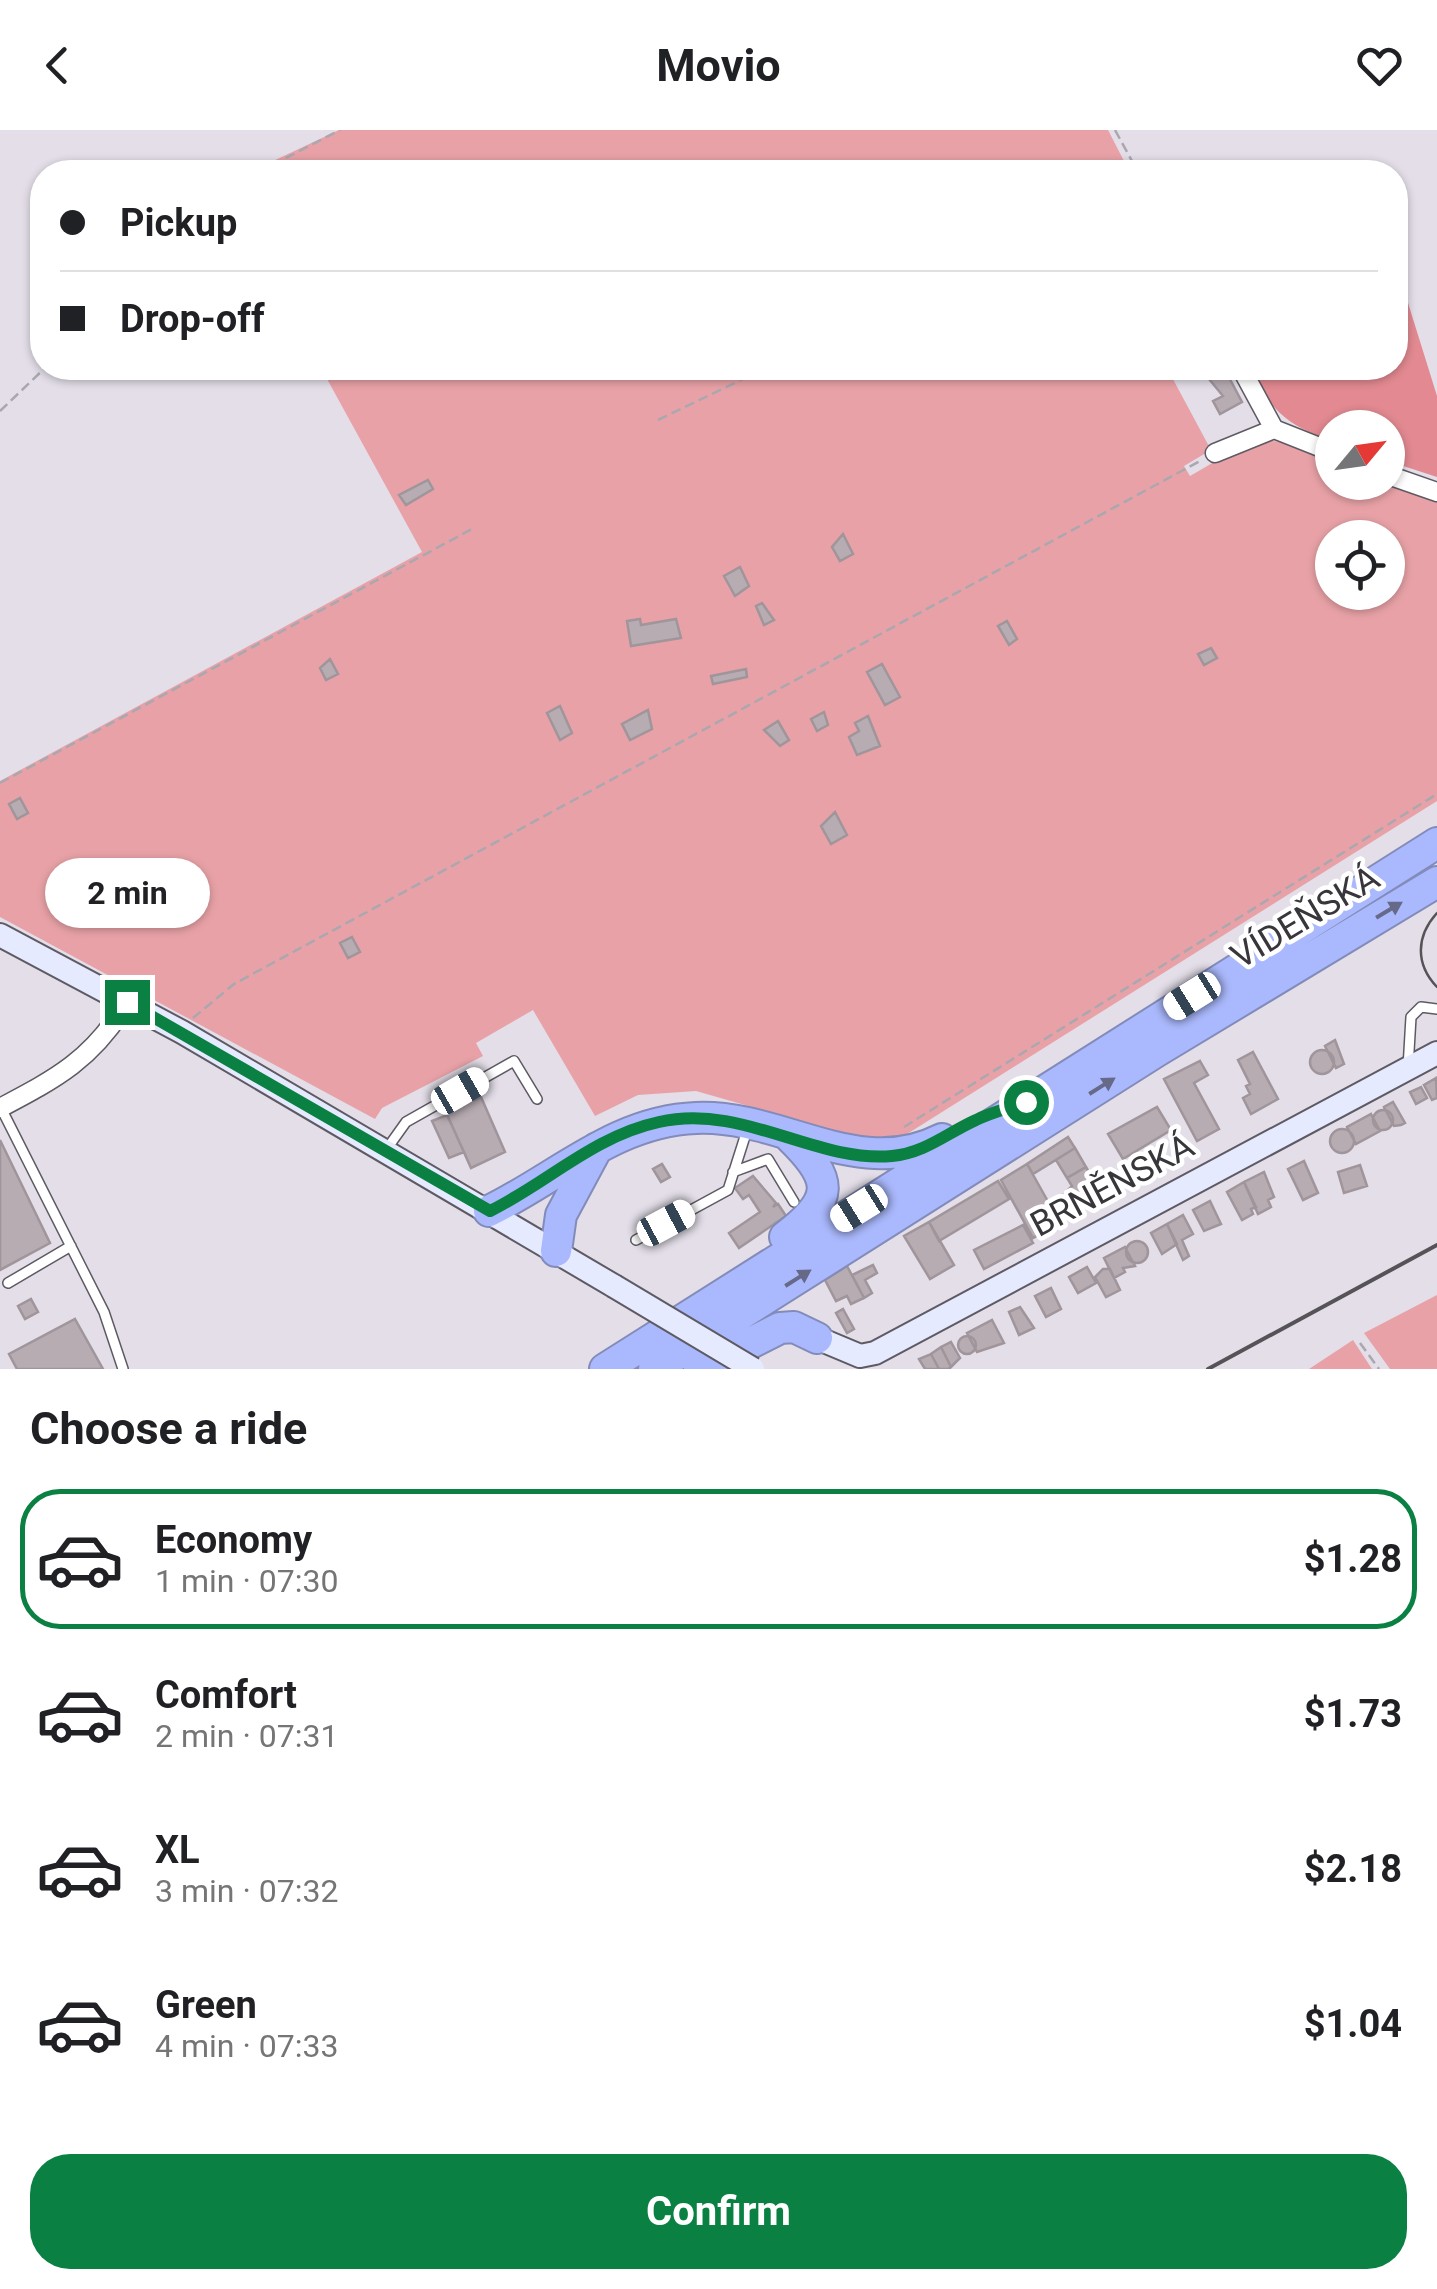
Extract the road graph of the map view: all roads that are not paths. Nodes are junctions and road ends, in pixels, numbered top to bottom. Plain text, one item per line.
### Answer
1 (1248, 380) edge
2 (1274, 428) junction
3 (1315, 445) edge
4 (1214, 453) road end
5 (1405, 480) edge
6 (1437, 492) edge
7 (1437, 843) edge
8 (1437, 882) edge
9 (0, 936) edge
10 (127, 1002) junction
11 (1437, 1010) edge
12 (1437, 1052) edge
13 (1408, 1069) junction
14 (537, 1099) dead end
15 (1026, 1102) junction
16 (1, 1108) edge
17 (749, 1124) junction
18 (788, 1135) junction
19 (599, 1146) junction
20 (386, 1150) junction
21 (733, 1172) junction
22 (794, 1202) dead end
23 (490, 1211) junction
24 (636, 1240) dead end
25 (71, 1246) junction
26 (556, 1251) junction
27 (8, 1283) dead end
28 (725, 1293) junction
29 (817, 1338) joint
30 (122, 1369) edge
31 (605, 1369) edge
32 (654, 1369) edge
33 (699, 1369) edge
34 (753, 1369) edge

1 - 2 street
2 - 3 street
2 - 4 street
5 - 6 street
7 - 15 highway, VÍDEŇSKÁ
32 -> 8 highway, VÍDEŇSKÁ
9 - 10 main road
10 - 16 street
10 - 20 main road
11 - 13 lane
12 - 13 main road, BRNĚNSKÁ
13 - 29 main road, BRNĚNSKÁ
14 - 20 lane
15 - 18 highway
15 - 28 highway
16 - 25 lane
17 - 18 highway
17 - 19 highway
17 - 21 lane
18 - 28 highway
19 - 23 highway
19 - 26 highway
20 - 23 main road
21 - 22 lane
21 - 24 lane
23 - 26 main road
25 - 27 lane
25 - 30 lane
26 - 34 main road, bridge
28 - 31 highway
29 - 33 highway

